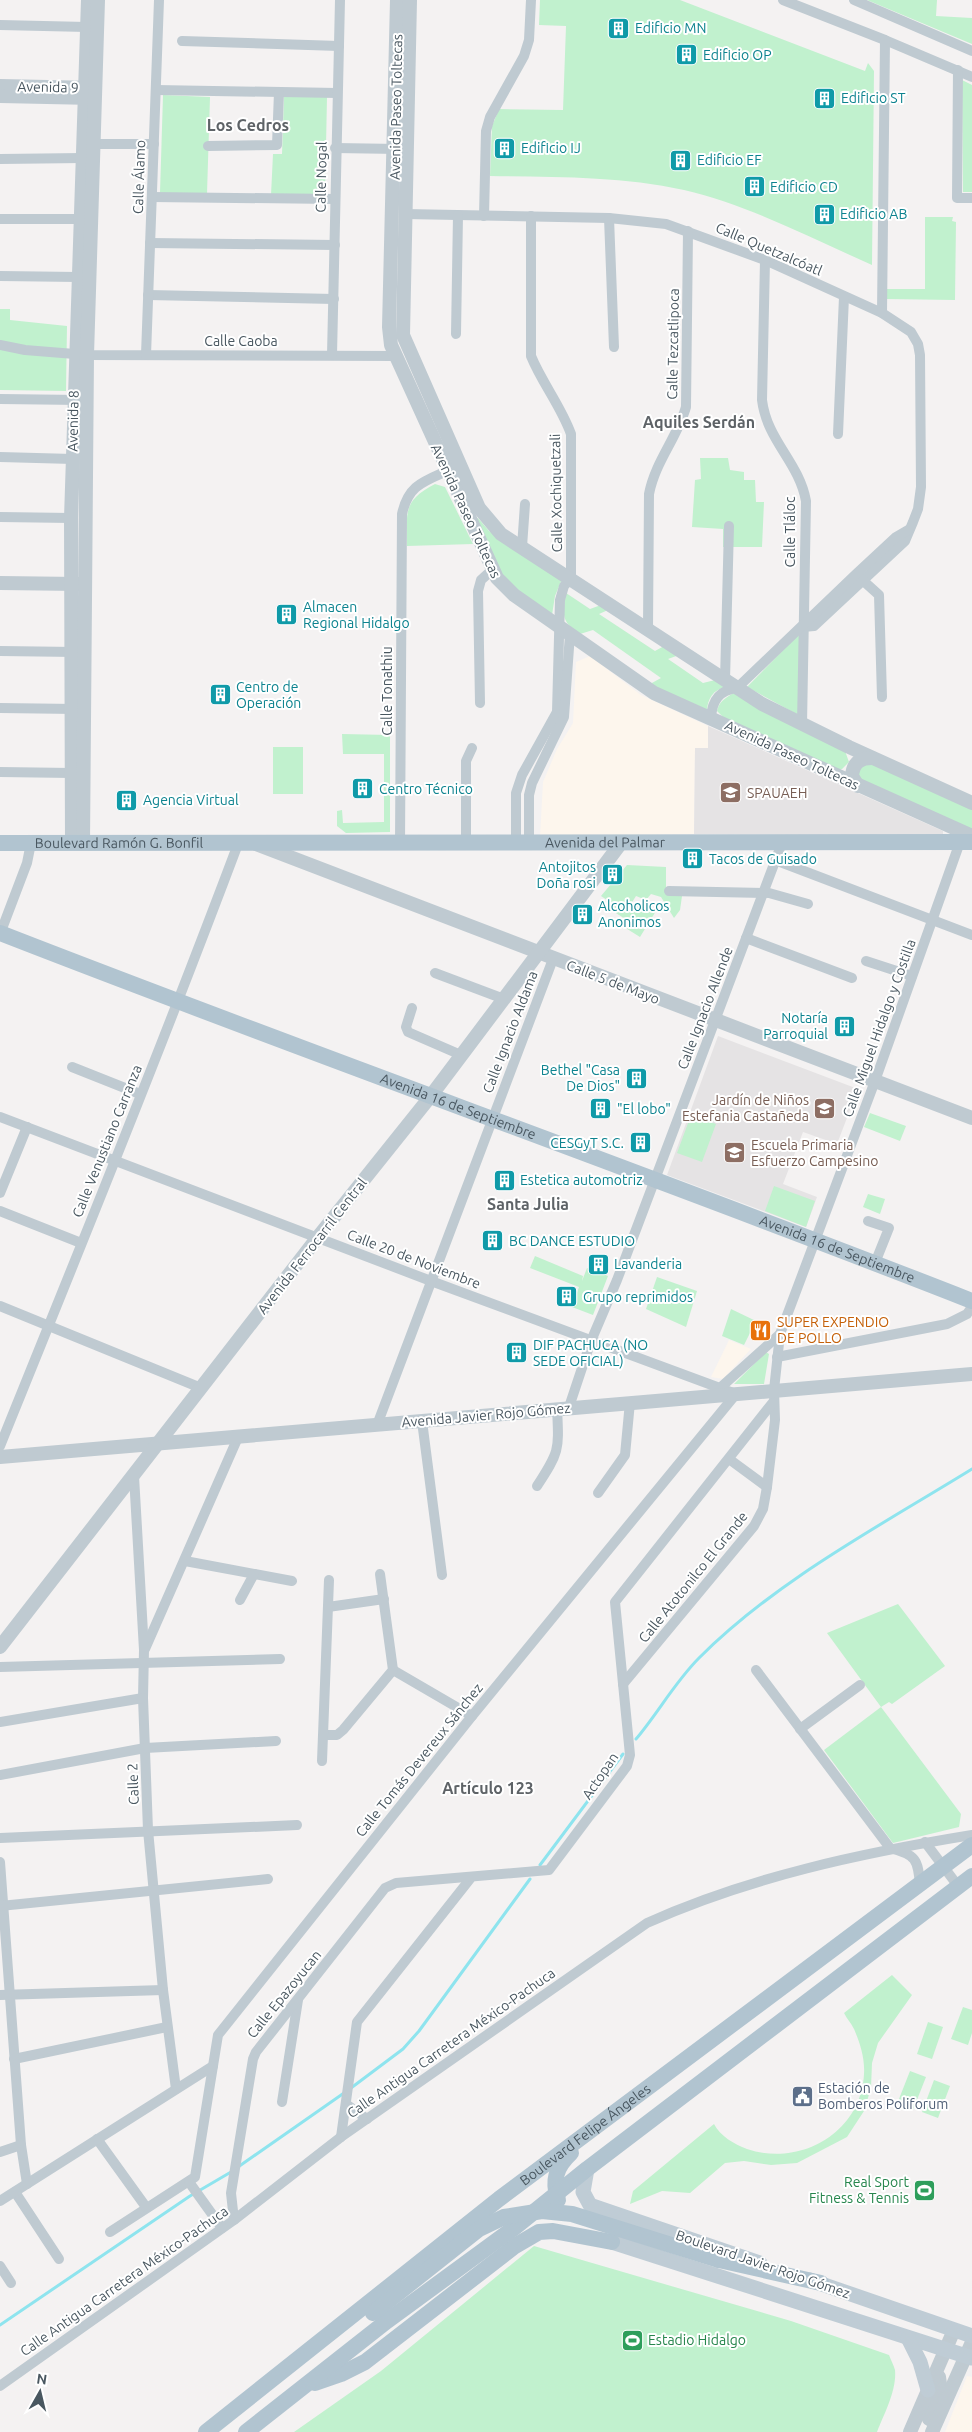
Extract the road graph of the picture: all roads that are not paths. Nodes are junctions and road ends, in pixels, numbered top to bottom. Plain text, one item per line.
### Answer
1 (88, 0) edge
2 (98, 0) edge
3 (159, 0) edge
4 (340, 0) edge
5 (397, 0) edge
6 (410, 0) edge
7 (530, 0) edge
8 (783, 0) edge
9 (854, 0) edge
10 (0, 25) edge
11 (87, 27) junction
12 (885, 40) junction
13 (182, 41) dead end
14 (339, 46) junction
15 (972, 51) edge
16 (958, 70) junction
17 (972, 77) edge
18 (0, 86) edge
19 (156, 90) junction
20 (279, 92) junction
21 (337, 92) junction
22 (91, 93) junction
23 (0, 96) edge
24 (94, 144) junction
25 (154, 144) junction
26 (208, 146) dead end
27 (335, 148) junction
28 (401, 149) junction
29 (83, 158) junction
30 (0, 159) edge
31 (152, 197) junction
32 (972, 198) edge
33 (334, 199) junction
34 (405, 214) junction
35 (458, 215) junction
36 (484, 216) junction
37 (531, 216) junction
38 (0, 218) edge
39 (609, 218) junction
40 (80, 219) junction
41 (688, 231) junction
42 (150, 242) junction
43 (335, 245) junction
44 (765, 260) junction
45 (0, 276) edge
46 (78, 277) junction
47 (148, 295) junction
48 (844, 297) junction
49 (334, 299) junction
50 (882, 313) junction
51 (456, 334) dead end
52 (0, 345) edge
53 (614, 347) dead end
54 (81, 354) junction
55 (146, 355) junction
56 (332, 355) junction
57 (395, 356) junction
58 (0, 398) edge
59 (422, 399) junction
60 (80, 400) junction
61 (838, 434) dead end
62 (0, 457) edge
63 (72, 459) junction
64 (447, 471) junction
65 (525, 504) dead end
66 (0, 517) edge
67 (71, 518) junction
68 (729, 526) dead end
69 (522, 547) junction
70 (492, 570) junction
71 (571, 578) junction
72 (860, 578) junction
73 (0, 583) edge
74 (78, 584) junction
75 (803, 627) junction
76 (565, 630) junction
77 (648, 630) junction
78 (0, 651) edge
79 (77, 652) junction
80 (725, 680) junction
81 (737, 688) junction
82 (882, 697) dead end
83 (480, 703) dead end
84 (0, 708) edge
85 (77, 709) junction
86 (711, 718) junction
87 (802, 725) junction
88 (849, 747) junction
89 (472, 748) dead end
90 (872, 758) junction
91 (0, 772) edge
92 (72, 773) junction
93 (832, 774) junction
94 (858, 786) junction
95 (972, 803) edge
96 (968, 840) edge
97 (621, 842) junction
98 (0, 843) edge
99 (31, 843) junction
100 (78, 843) junction
101 (466, 843) junction
102 (522, 843) junction
103 (782, 843) junction
104 (238, 844) junction
105 (255, 844) junction
106 (400, 844) junction
107 (775, 860) junction
108 (669, 891) dead end
109 (763, 892) junction
110 (808, 904) dead end
111 (933, 920) junction
112 (0, 933) edge
113 (972, 935) edge
114 (746, 938) junction
115 (538, 954) junction
116 (553, 959) junction
117 (866, 961) dead end
118 (435, 972) dead end
119 (912, 976) junction
120 (852, 978) dead end
121 (504, 999) junction
122 (179, 1003) junction
123 (412, 1008) dead end
124 (715, 1020) junction
125 (461, 1055) junction
126 (72, 1067) dead end
127 (875, 1081) junction
128 (140, 1094) junction
129 (430, 1097) junction
130 (0, 1117) edge
131 (972, 1118) edge
132 (491, 1120) junction
133 (27, 1128) junction
134 (114, 1160) junction
135 (654, 1180) junction
136 (0, 1193) edge
137 (0, 1211) edge
138 (868, 1220) dead end
139 (318, 1237) junction
140 (816, 1240) junction
141 (81, 1243) junction
142 (875, 1263) junction
143 (431, 1281) junction
144 (972, 1301) edge
145 (0, 1306) edge
146 (972, 1307) edge
147 (49, 1326) junction
148 (780, 1334) junction
149 (591, 1341) junction
150 (778, 1357) junction
151 (972, 1374) edge
152 (201, 1388) junction
153 (720, 1388) junction
154 (736, 1394) junction
155 (774, 1396) junction
156 (630, 1402) junction
157 (563, 1407) junction
158 (422, 1420) junction
159 (377, 1425) junction
160 (239, 1436) junction
161 (160, 1442) junction
162 (0, 1446) edge
163 (0, 1457) edge
164 (729, 1459) junction
165 (134, 1476) junction
166 (537, 1486) dead end
167 (767, 1487) junction
168 (598, 1494) dead end
169 (185, 1561) junction
170 (254, 1574) junction
171 (380, 1574) dead end
172 (442, 1575) dead end
173 (329, 1580) dead end
174 (292, 1581) dead end
175 (384, 1599) junction
176 (240, 1600) dead end
177 (328, 1607) junction
178 (0, 1647) edge
179 (144, 1650) junction
180 (280, 1659) dead end
181 (144, 1664) junction
182 (0, 1667) edge
183 (393, 1670) junction
184 (756, 1670) dead end
185 (623, 1684) junction
186 (860, 1685) dead end
187 (144, 1698) junction
188 (472, 1716) junction
189 (0, 1722) edge
190 (800, 1729) junction
191 (324, 1734) junction
192 (276, 1742) dead end
193 (145, 1748) junction
194 (322, 1761) dead end
195 (0, 1775) edge
196 (297, 1826) dead end
197 (148, 1830) junction
198 (972, 1834) edge
199 (0, 1838) edge
200 (925, 1842) junction
201 (972, 1845) edge
202 (890, 1848) junction
203 (0, 1862) edge
204 (945, 1867) junction
205 (972, 1876) edge
206 (470, 1878) junction
207 (268, 1879) dead end
208 (920, 1885) junction
209 (958, 1886) junction
210 (153, 1892) junction
211 (2, 1906) edge
212 (163, 1990) junction
213 (5, 1995) edge
214 (298, 1999) junction
215 (167, 2027) junction
216 (14, 2059) junction
217 (213, 2066) junction
218 (176, 2089) junction
219 (346, 2101) junction
220 (282, 2102) dead end
221 (367, 2119) junction
222 (586, 2134) junction
223 (341, 2137) junction
224 (97, 2139) junction
225 (20, 2145) junction
226 (0, 2152) edge
227 (587, 2169) junction
228 (27, 2184) junction
229 (194, 2186) junction
230 (15, 2192) junction
231 (556, 2193) junction
232 (0, 2201) edge
233 (146, 2207) junction
234 (604, 2211) junction
235 (234, 2220) junction
236 (222, 2228) junction
237 (110, 2232) dead end
238 (612, 2242) junction
239 (59, 2260) dead end
240 (0, 2266) edge
241 (699, 2270) junction
242 (11, 2283) dead end
243 (821, 2283) junction
244 (954, 2330) junction
245 (972, 2336) edge
246 (908, 2338) junction
247 (946, 2350) junction
248 (970, 2352) edge
249 (291, 2364) junction
250 (934, 2375) junction
251 (0, 2386) edge
252 (928, 2390) junction
253 (298, 2391) junction
254 (206, 2432) edge
255 (246, 2432) edge
256 (910, 2432) edge
257 (926, 2432) edge
258 (932, 2432) edge

1 - 11 street, Avenida 8
2 - 22 street, Avenida 8
3 - 19 street, Calle Álamo
4 - 14 street, Calle Nogal
5 - 28 street, Avenida Paseo Toltecas
6 - 28 street, Avenida Paseo Toltecas
7 - 36 street
8 - 12 street
9 - 15 street
10 - 11 street
11 - 22 street, Avenida 8
12 - 16 street
12 - 50 street
13 - 14 street
14 - 21 street, Calle Nogal
16 - 17 street
16 - 32 street
18 - 22 street, Avenida 9
19 - 20 street
19 - 25 street, Calle Álamo
20 - 21 street
20 - 26 street
21 - 27 street, Calle Nogal
22 - 23 street, Avenida 9
22 - 24 street, Avenida 8
22 - 29 street, Avenida 8
24 - 25 street
24 - 54 street, Avenida 8
25 - 31 street, Calle Álamo
27 - 28 street
27 - 33 street, Calle Nogal
28 - 34 street, Avenida Paseo Toltecas
28 - 57 street, Avenida Paseo Toltecas
29 - 30 street
29 - 40 street, Avenida 8
31 - 33 street
31 - 42 street, Calle Álamo
33 - 43 street, Calle Nogal
34 - 35 street, Calle Quetzalcóatl
34 - 59 street, Avenida Paseo Toltecas
35 - 36 street, Calle Quetzalcóatl
35 - 51 street
36 - 37 street, Calle Quetzalcóatl
37 - 39 street, Calle Quetzalcóatl
37 - 71 street, Calle Xochiquetzali
38 - 40 street
39 - 41 street, Calle Quetzalcóatl
39 - 53 street
40 - 46 street, Avenida 8
41 - 44 street, Calle Quetzalcóatl
41 - 77 street, Calle Tezcatlipoca
42 - 43 street
42 - 47 street, Calle Álamo
43 - 49 street, Calle Nogal
44 - 48 street, Calle Quetzalcóatl
44 - 75 street, Calle Tláloc
45 - 46 street
46 - 54 street, Avenida 8
47 - 49 street
47 - 55 street, Calle Álamo
48 - 50 street, Calle Quetzalcóatl
48 - 61 street
49 - 56 street, Calle Nogal
50 - 72 street, Calle Quetzalcóatl
52 - 54 street, Calle Caoba
54 - 55 street, Calle Caoba
54 - 60 street, Avenida 8
55 - 56 street, Calle Caoba
56 - 57 street, Calle Caoba
57 - 59 street, Avenida Paseo Toltecas
58 - 60 street
59 - 64 street, Avenida Paseo Toltecas
59 - 69 street, Avenida Paseo Toltecas
60 - 63 street, Avenida 8
60 - 74 street, Avenida 8
62 - 63 street
63 - 67 street, Avenida 8
64 - 70 street, Avenida Paseo Toltecas
64 - 106 street, Calle Tonathiu
65 - 69 street
66 - 67 street
67 - 74 street, Avenida 8
68 - 80 street
69 - 71 street, Avenida Paseo Toltecas
70 - 76 street, Avenida Paseo Toltecas
70 - 83 street
71 - 76 street, Calle Xochiquetzali
71 - 77 street, Avenida Paseo Toltecas
72 - 75 street, Calle Quetzalcóatl
72 - 82 street
73 - 74 street
74 - 79 street, Avenida 8
75 - 81 street, Calle Quetzalcóatl
75 - 87 street, Calle Tláloc
76 - 86 street, Avenida Paseo Toltecas
76 - 102 street, Calle Xochiquetzali
77 - 80 street, Avenida Paseo Toltecas
78 - 79 street
79 - 85 street, Avenida 8
80 - 81 street, Avenida Paseo Toltecas
81 - 86 street, Calle Quetzalcóatl
81 - 87 street, Avenida Paseo Toltecas
84 - 85 street
85 - 92 street, Avenida 8
85 - 100 street, Avenida 8
86 - 93 street, Avenida Paseo Toltecas
87 - 88 street, Avenida Paseo Toltecas
88 - 90 street, Avenida Paseo Toltecas
88 - 93 street
89 - 101 street
90 - 94 street
90 - 95 street, Avenida Paseo Toltecas
91 - 92 street
92 - 100 street, Avenida 8
93 - 94 street, Avenida Paseo Toltecas
94 - 96 street, Avenida Paseo Toltecas
96 - 103 main road, Avenida del Palmar
96 - 111 street, Calle Miguel Hidalgo y Costilla
97 - 102 main road, Avenida del Palmar
97 - 103 main road, Avenida del Palmar
97 - 115 street, Avenida Ferrocarril Central
98 - 99 main road, Boulevard Ramón G. Bonfil
99 - 100 main road, Boulevard Ramón G. Bonfil
99 - 112 street
100 - 104 main road, Boulevard Ramón G. Bonfil
101 - 102 main road, Avenida del Palmar
101 - 106 main road, Avenida del Palmar
103 - 107 street, Calle Ignacio Allende
104 - 105 main road, Avenida del Palmar
104 - 122 street, Calle Venustiano Carranza
105 - 106 main road, Avenida del Palmar
105 - 115 street, Calle 5 de Mayo
107 - 109 street, Calle Ignacio Allende
107 - 111 street
108 - 109 street
109 - 110 street
109 - 114 street, Calle Ignacio Allende
111 - 113 street
111 - 119 street, Calle Miguel Hidalgo y Costilla
112 - 122 main road, Avenida 16 de Septiembre
114 - 120 street
114 - 124 street, Calle Ignacio Allende
115 - 116 street, Calle 5 de Mayo
115 - 121 street, Avenida Ferrocarril Central
116 - 124 street, Calle 5 de Mayo
116 - 132 street, Calle Ignacio Aldama
117 - 119 street
118 - 121 street
119 - 127 street, Calle Miguel Hidalgo y Costilla
121 - 125 street, Avenida Ferrocarril Central
122 - 128 street, Calle Venustiano Carranza
122 - 129 main road, Avenida 16 de Septiembre
123 - 125 street
124 - 127 street, Calle 5 de Mayo
124 - 135 street, Calle Ignacio Allende
125 - 129 street, Avenida Ferrocarril Central
126 - 128 street
127 - 131 street, Calle 5 de Mayo
127 - 140 street, Calle Miguel Hidalgo y Costilla
128 - 134 street, Calle Venustiano Carranza
129 - 132 main road, Avenida 16 de Septiembre
129 - 139 street, Avenida Ferrocarril Central
130 - 133 street, Calle 20 de Noviembre
132 - 135 main road, Avenida 16 de Septiembre
132 - 143 street, Calle Ignacio Aldama
133 - 134 street, Calle 20 de Noviembre
133 - 136 street
134 - 139 street, Calle 20 de Noviembre
134 - 141 street, Calle Venustiano Carranza
135 - 140 main road, Avenida 16 de Septiembre
135 - 149 street, Calle Ignacio Allende
137 - 141 street
138 - 142 street
139 - 143 street, Calle 20 de Noviembre
139 - 152 street, Avenida Ferrocarril Central
140 - 142 main road, Avenida 16 de Septiembre
140 - 148 street, Calle Miguel Hidalgo y Costilla
141 - 147 street, Calle Venustiano Carranza
142 - 144 main road, Avenida 16 de Septiembre
143 - 149 street, Calle 20 de Noviembre
143 - 159 street, Calle Ignacio Aldama
145 - 147 street
146 - 150 street
147 - 152 street
147 - 162 street, Calle Venustiano Carranza
148 - 150 street, Calle Miguel Hidalgo y Costilla
148 - 153 street, Calle Miguel Hidalgo y Costilla
149 - 153 street, Calle 20 de Noviembre
149 - 157 street, Calle Ignacio Allende
150 - 155 street, Calle Miguel Hidalgo y Costilla
151 - 155 street, Avenida Javier Rojo Gómez
152 - 161 street, Avenida Ferrocarril Central
153 - 154 street, Calle 20 de Noviembre
154 - 155 street, Avenida Javier Rojo Gómez
154 - 156 street, Avenida Javier Rojo Gómez
154 - 188 street, Calle Tomás Devereux Sánchez
155 - 164 street
155 - 167 street, Calle Atotonilco El Grande
156 - 157 street, Avenida Javier Rojo Gómez
156 - 168 street
157 - 158 street, Avenida Javier Rojo Gómez
157 - 166 street
158 - 159 street, Avenida Javier Rojo Gómez
158 - 172 street
159 - 160 street, Avenida Javier Rojo Gómez
160 - 161 street, Avenida Javier Rojo Gómez
160 - 169 street
161 - 163 street, Avenida Javier Rojo Gómez
161 - 165 street, Avenida Ferrocarril Central
164 - 167 street
164 - 185 street, Actopan
165 - 178 street, Avenida Ferrocarril Central
165 - 179 street, Calle 2
167 - 185 street, Calle Atotonilco El Grande
169 - 170 street
169 - 179 street
170 - 174 street
170 - 176 street
171 - 175 street
173 - 177 street
175 - 177 street
175 - 183 street
177 - 191 street
179 - 181 street, Calle 2
180 - 181 street
181 - 182 street
181 - 187 street, Calle 2
183 - 188 street
183 - 191 street
184 - 190 street
185 - 206 street, Actopan
186 - 190 street
187 - 189 street
187 - 193 street, Calle 2
188 - 217 street, Calle Tomás Devereux Sánchez
190 - 202 street
191 - 194 street
192 - 193 street
193 - 195 street
193 - 197 street, Calle 2
196 - 197 street
197 - 199 street
197 - 210 street, Calle 2
198 - 200 street, Calle Antigua Carretera México-Pachuca
200 - 202 street, Calle Antigua Carretera México-Pachuca
200 - 204 street
201 - 204 main road, Boulevard Felipe Ángeles
202 - 208 street
202 - 221 street, Calle Antigua Carretera México-Pachuca
203 - 211 street
204 - 208 main road, Boulevard Felipe Ángeles
204 - 209 street
205 - 209 main road, Boulevard Felipe Ángeles
206 - 214 street, Calle Epazoyucan
206 - 219 street
207 - 210 street
208 - 222 main road, Boulevard Felipe Ángeles
209 - 227 main road, Boulevard Felipe Ángeles
210 - 211 street
210 - 212 street, Calle 2
211 - 213 street
212 - 213 street
212 - 215 street, Calle 2
213 - 216 street
214 - 220 street
214 - 235 street, Calle Epazoyucan
215 - 216 street
215 - 218 street, Calle 2
216 - 225 street
217 - 218 street
217 - 229 street, Calle Tomás Devereux Sánchez
218 - 224 street
219 - 221 street
219 - 223 street
221 - 223 street, Calle Antigua Carretera México-Pachuca
222 - 231 main road
222 - 249 main road, Boulevard Felipe Ángeles
223 - 235 street, Calle Antigua Carretera México-Pachuca
224 - 228 street
224 - 233 street
225 - 226 street
225 - 228 street
227 - 231 main road, Boulevard Felipe Ángeles
227 - 234 main road, Boulevard Javier Rojo Gómez
228 - 230 street
229 - 233 street
229 - 236 street
230 - 232 street
230 - 239 street
231 - 238 main road
231 - 253 main road, Boulevard Felipe Ángeles
233 - 237 street
234 - 241 main road
234 - 243 main road, Boulevard Javier Rojo Gómez
235 - 236 street, Calle Antigua Carretera México-Pachuca
236 - 251 street, Calle Antigua Carretera México-Pachuca
238 - 241 main road, Boulevard Javier Rojo Gómez
238 - 253 main road
240 - 242 street
241 - 246 main road, Boulevard Javier Rojo Gómez
243 - 244 main road, Boulevard Javier Rojo Gómez
243 - 249 main road, bridge
244 - 245 main road, Boulevard Javier Rojo Gómez
244 - 247 street
246 - 247 main road, Boulevard Javier Rojo Gómez
246 - 252 main road
247 - 248 main road, Boulevard Javier Rojo Gómez
247 - 250 street
248 - 258 street
249 - 254 main road, Boulevard Felipe Ángeles
250 - 252 street
250 - 257 street
252 - 256 street
253 - 255 main road, Boulevard Felipe Ángeles

